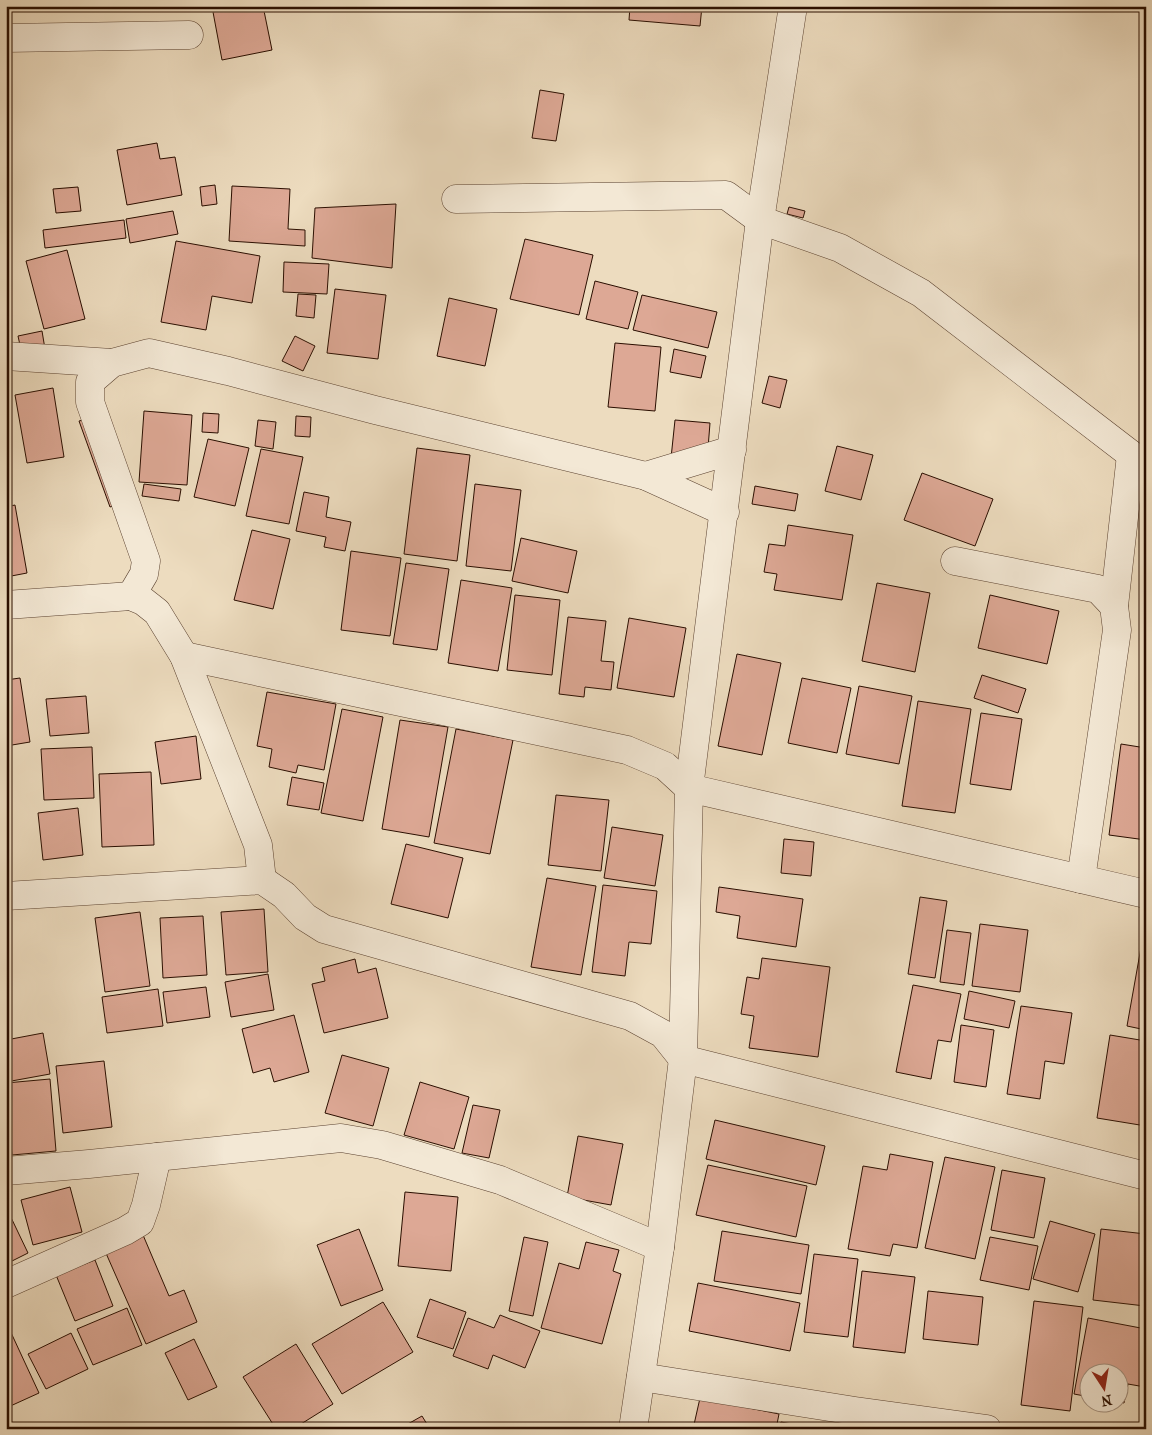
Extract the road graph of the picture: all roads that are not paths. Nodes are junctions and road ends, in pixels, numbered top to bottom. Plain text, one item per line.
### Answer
1 (793, 6) edge
2 (189, 35) dead end
3 (6, 38) edge
4 (456, 199) dead end
5 (760, 220) junction
6 (6, 356) edge
7 (112, 363) junction
8 (732, 450) junction
9 (1139, 460) edge
10 (646, 476) junction
11 (725, 512) junction
12 (955, 561) dead end
13 (131, 596) junction
14 (6, 605) edge
15 (1114, 606) junction
16 (184, 656) junction
17 (689, 788) junction
18 (1081, 879) junction
19 (262, 880) junction
20 (1146, 894) edge
21 (6, 896) edge
22 (683, 1060) junction
23 (157, 1157) junction
24 (6, 1171) edge
25 (1146, 1176) edge
26 (660, 1246) junction
27 (6, 1284) edge
28 (641, 1377) junction
29 (633, 1429) edge
30 (987, 1429) edge

1 - 5 street
2 - 3 street
4 - 5 street
5 - 8 street
5 - 9 street
6 - 7 street
7 - 10 street
7 - 13 street
8 - 10 street
8 - 11 street
9 - 15 street
10 - 11 street
11 - 17 street
12 - 15 street
13 - 14 street
13 - 16 street
15 - 18 street
16 - 17 street
16 - 19 street
17 - 18 street
17 - 22 street
18 - 20 street
19 - 21 street
19 - 22 street
22 - 25 street
22 - 26 street
23 - 24 street
23 - 26 street
23 - 27 street
26 - 28 street
28 - 29 street
28 - 30 street

